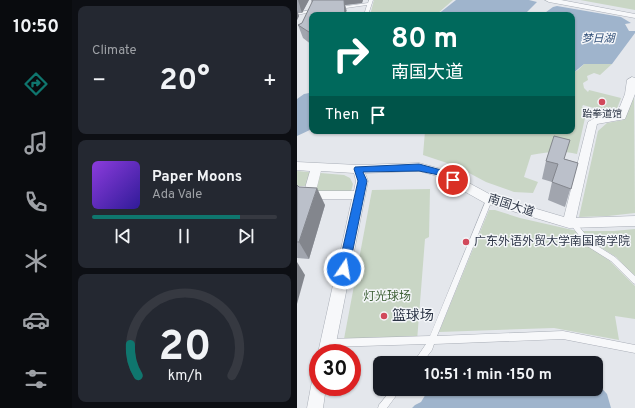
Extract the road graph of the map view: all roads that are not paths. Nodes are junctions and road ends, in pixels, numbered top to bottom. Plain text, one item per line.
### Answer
1 (549, 0) edge
2 (370, 2) edge
3 (335, 9) edge
4 (318, 10) edge
5 (367, 12) edge
6 (297, 14) edge
7 (635, 16) edge
8 (634, 79) edge
9 (297, 166) edge
10 (317, 167) junction
11 (358, 169) junction
12 (359, 195) junction
13 (489, 200) junction
14 (635, 221) edge
15 (571, 223) junction
16 (635, 281) edge
17 (432, 340) junction
18 (328, 344) edge
19 (361, 345) edge
20 (635, 350) edge
21 (422, 356) edge
22 (317, 396) edge
23 (391, 396) edge
24 (315, 408) edge
25 (382, 408) edge

1 - 7 street
2 - 3 lane
2 - 5 lane
4 - 6 lane
8 - 15 street
9 - 10 street, 南国大道
10 - 11 street, 南国大道
10 - 12 street
11 - 12 street
11 - 13 street, 南国大道
12 - 18 street
13 - 15 street, 南国大道
13 - 17 lane
14 - 15 street, 南国大道
15 - 16 lane
17 - 19 lane
17 - 20 lane
17 - 21 lane
22 - 24 street
23 - 25 lane

